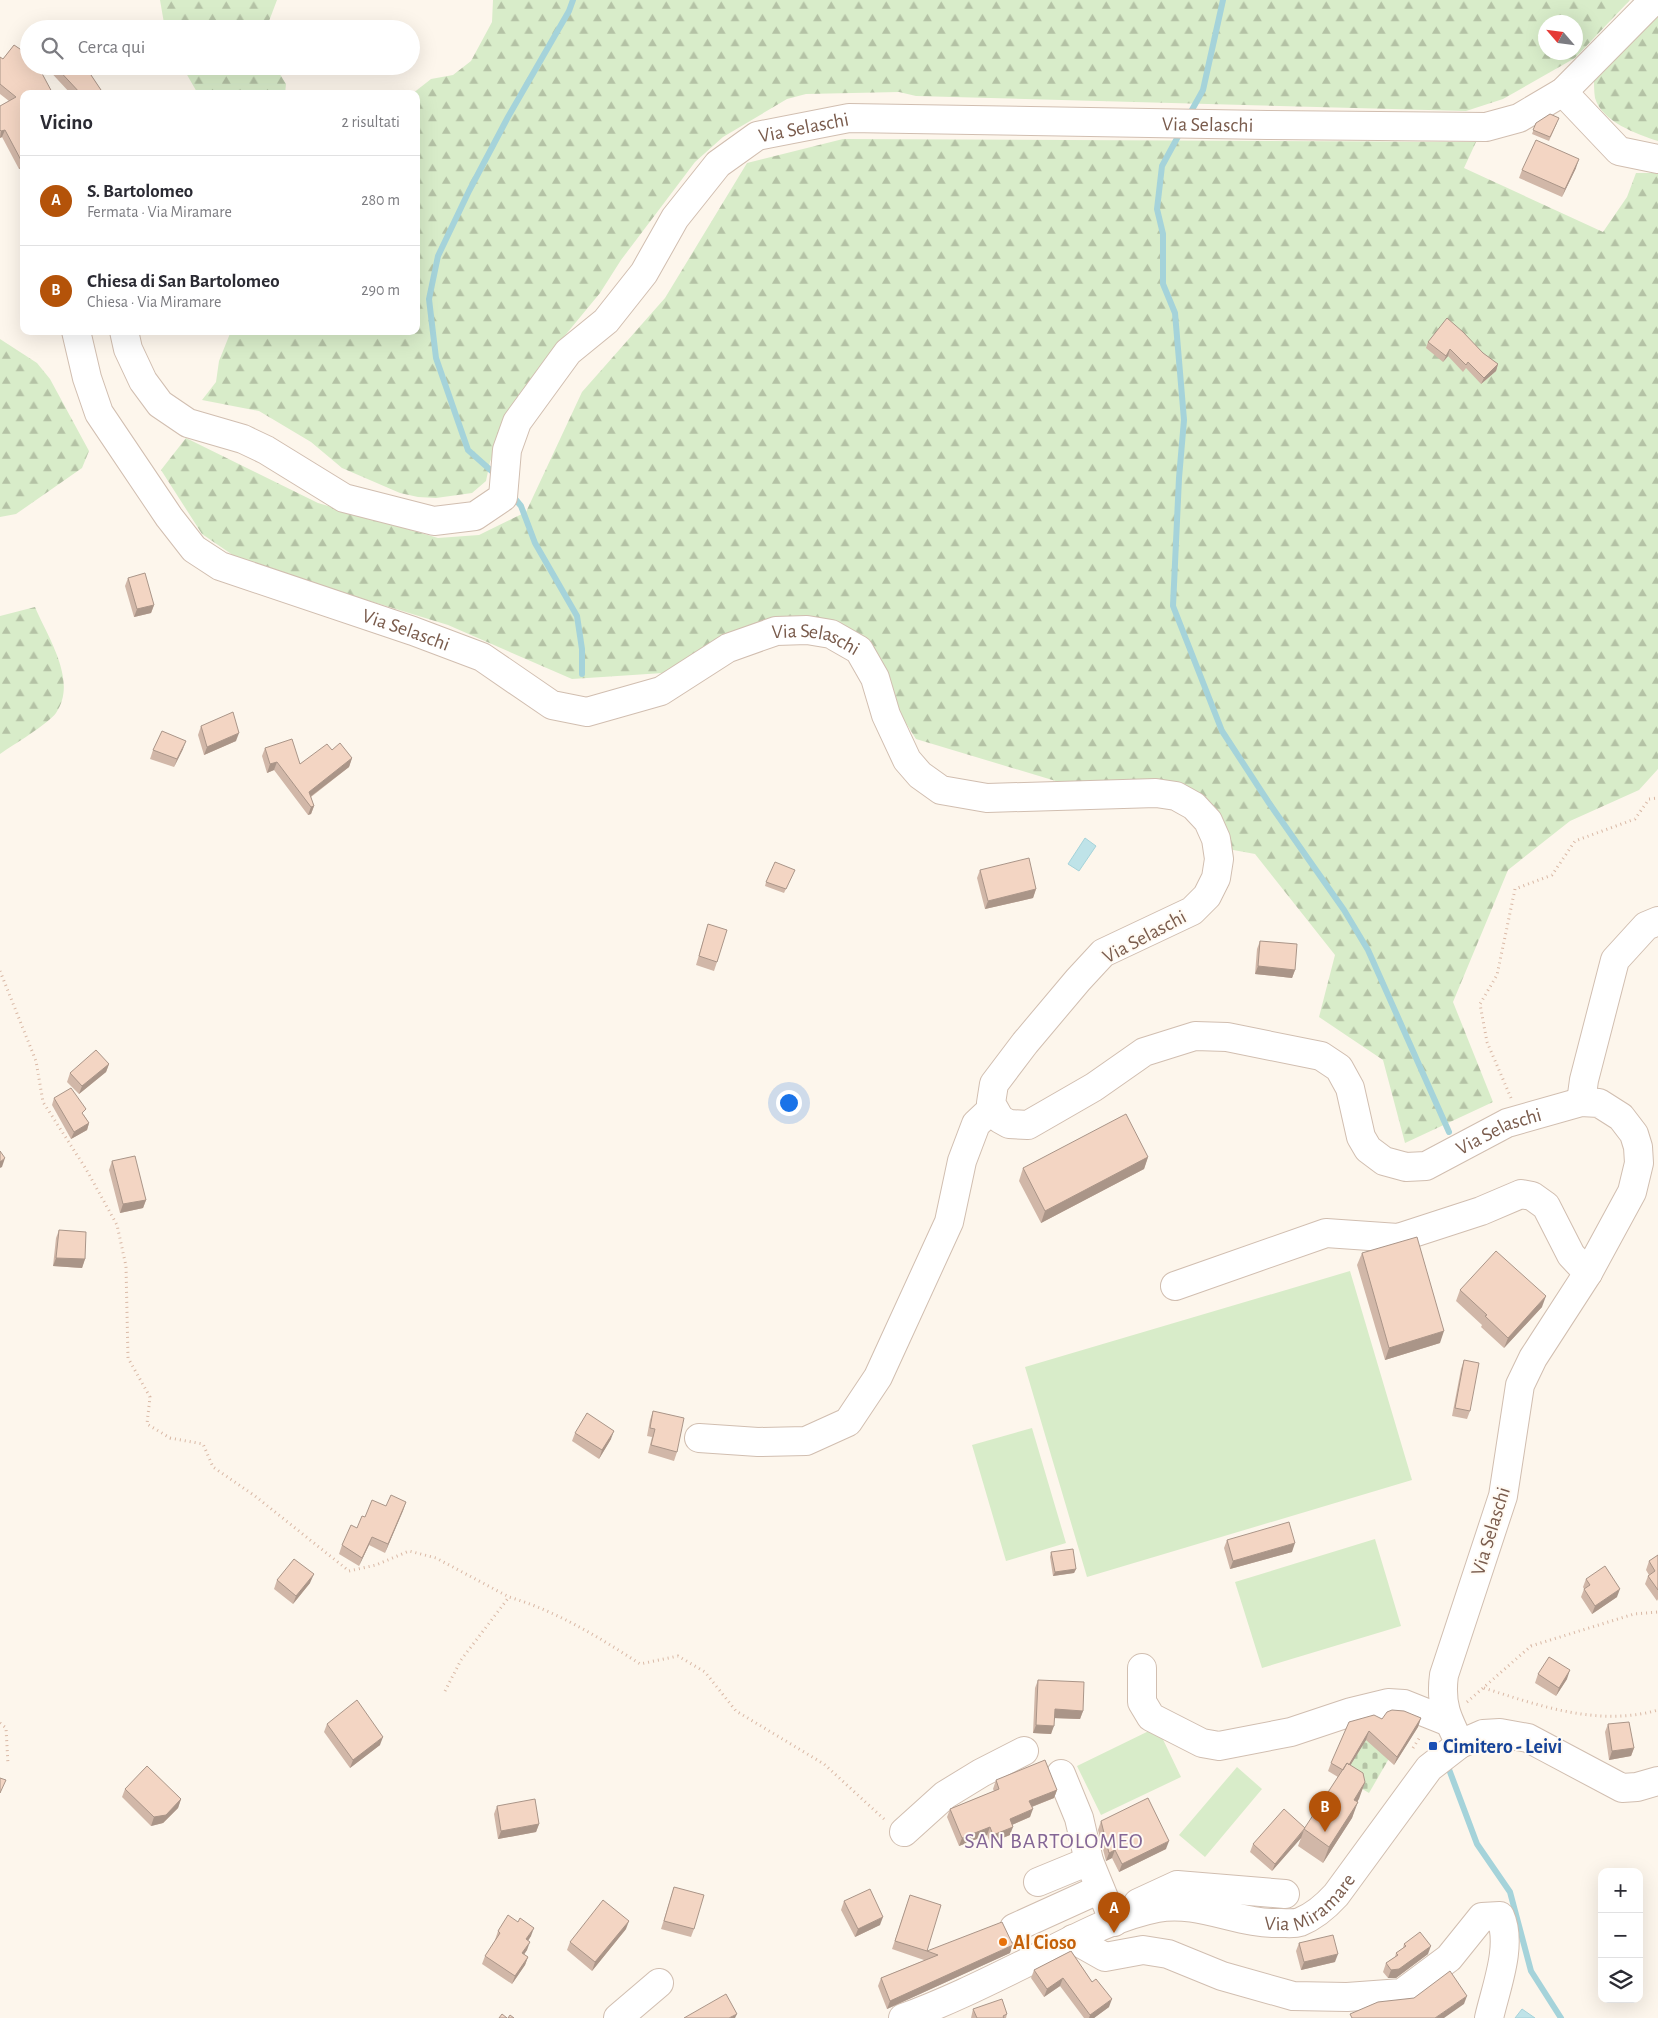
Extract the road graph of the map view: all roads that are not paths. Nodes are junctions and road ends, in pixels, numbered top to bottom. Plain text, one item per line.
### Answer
1 (1654, 0) edge
2 (1564, 92) junction
3 (1658, 159) edge
4 (77, 335) edge
5 (125, 335) edge
6 (1658, 921) edge
7 (1581, 1102) junction
8 (993, 1108) junction
9 (1588, 1273) junction
10 (1175, 1286) dead end
11 (699, 1438) dead end
12 (1142, 1668) dead end
13 (1452, 1727) junction
14 (1024, 1751) dead end
15 (1061, 1774) dead end
16 (1658, 1781) edge
17 (897, 1828) road end
18 (1089, 1861) junction
19 (1038, 1882) dead end
20 (1100, 1889) junction
21 (1285, 1894) dead end
22 (1119, 1920) junction
23 (1014, 1928) dead end
24 (1073, 1939) junction
25 (658, 1983) dead end
26 (618, 2018) edge
27 (903, 2018) edge
28 (1489, 2018) edge

1 - 2 street, Via Selaschi
2 - 3 street
2 - 5 street, Via Selaschi
4 - 8 street, Via Selaschi
6 - 7 street
7 - 8 street, Via Selaschi
7 - 9 street, Via Selaschi
8 - 11 street
9 - 10 street
9 - 13 street, Via Selaschi
12 - 13 street
13 - 16 street, Via Miramare
13 - 22 street, Via Miramare
14 - 17 street
15 - 18 street
18 - 19 street
18 - 20 street
20 - 22 street
20 - 23 street
21 - 22 street
22 - 24 street, Via Miramare
24 - 27 street, Via Miramare
24 - 28 street
25 - 26 street

